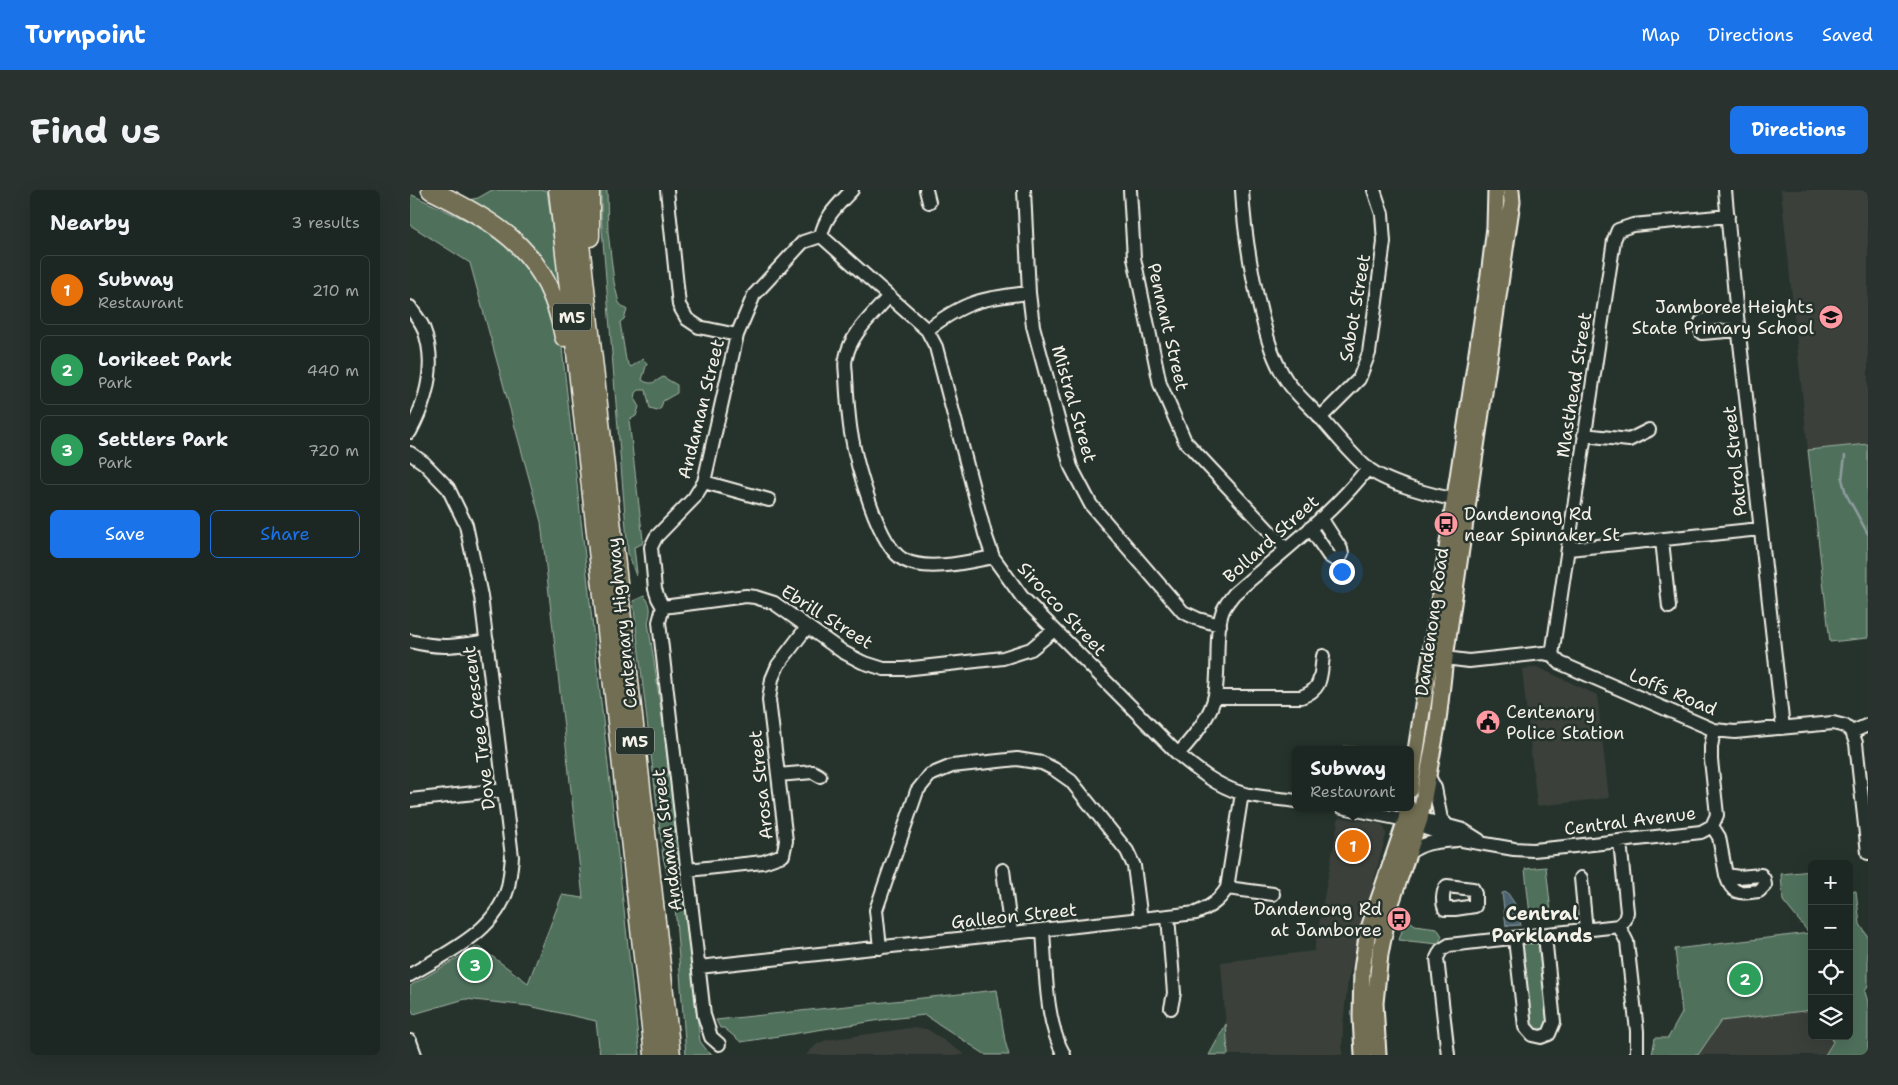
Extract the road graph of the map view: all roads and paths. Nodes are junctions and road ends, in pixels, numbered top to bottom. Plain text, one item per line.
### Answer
1 (431, 190) edge
2 (558, 190) edge
3 (574, 190) edge
4 (590, 190) edge
5 (666, 190) edge
6 (852, 190) edge
7 (1024, 190) edge
8 (1130, 190) edge
9 (1242, 190) edge
10 (1374, 190) edge
11 (1496, 190) edge
12 (1511, 190) edge
13 (1725, 190) edge
14 (1728, 216) junction
15 (821, 236) junction
16 (1029, 293) junction
17 (889, 296) junction
18 (410, 308) edge
19 (1737, 316) junction
20 (927, 330) junction
21 (1738, 330) junction
22 (737, 335) junction
23 (591, 338) junction
24 (1320, 418) junction
25 (1649, 430) dead end
26 (410, 432) edge
27 (1584, 435) junction
28 (587, 443) junction
29 (410, 453) edge
30 (1368, 468) junction
31 (704, 482) junction
32 (769, 500) dead end
33 (1461, 501) junction
34 (1321, 518) junction
35 (1310, 528) junction
36 (1760, 529) junction
37 (1662, 540) junction
38 (1285, 548) junction
39 (1569, 549) junction
40 (993, 557) junction
41 (663, 606) junction
42 (1669, 607) dead end
43 (1220, 625) junction
44 (807, 627) junction
45 (1054, 630) junction
46 (410, 641) edge
47 (487, 641) junction
48 (1552, 655) junction
49 (1323, 656) dead end
50 (1438, 660) junction
51 (1469, 661) junction
52 (1442, 676) junction
53 (1215, 697) junction
54 (1868, 725) edge
55 (1783, 728) junction
56 (1714, 730) junction
57 (1852, 732) junction
58 (1178, 754) junction
59 (1414, 771) edge
60 (778, 775) junction
61 (1428, 775) junction
62 (820, 776) dead end
63 (504, 790) junction
64 (1242, 793) junction
65 (410, 800) edge
66 (1292, 800) edge
67 (1368, 811) edge
68 (1413, 818) edge
69 (1448, 826) junction
70 (1712, 826) junction
71 (1462, 840) junction
72 (1620, 841) junction
73 (1484, 842) junction
74 (1409, 853) junction
75 (1868, 853) edge
76 (688, 870) junction
77 (1003, 870) dead end
78 (1580, 873) dead end
79 (1726, 875) dead end
80 (1226, 888) junction
81 (1272, 894) dead end
82 (1168, 916) junction
83 (1142, 920) junction
84 (1619, 926) junction
85 (1042, 931) junction
86 (1586, 931) junction
87 (1010, 934) junction
88 (1545, 936) junction
89 (1515, 938) junction
90 (880, 948) junction
91 (699, 967) junction
92 (410, 975) edge
93 (1171, 1008) dead end
94 (410, 1041) edge
95 (719, 1044) dead end
96 (415, 1055) edge
97 (654, 1055) edge
98 (671, 1055) edge
99 (1064, 1055) edge
100 (1363, 1055) edge
101 (1378, 1055) edge
102 (1448, 1055) edge
103 (1637, 1055) edge

1 - 28 highway
2 - 28 highway, Centenary Highway / M5
3 - 23 highway, Centenary Highway / M5
4 - 23 highway
5 - 22 street
6 - 15 street
7 - 16 street, Mistral Street
8 - 38 street, Pennant Street
9 - 24 street
10 - 24 street, Sabot Street
11 - 33 main road, Dandenong Road
12 - 33 main road, Dandenong Road
13 - 14 street, Patrol Street
14 - 19 street, Patrol Street
14 - 27 street, Masthead Street
15 - 17 street, Sirocco Street
15 - 22 street, Andaman Street
16 - 20 street
16 - 43 street, Mistral Street
17 - 20 street, Sirocco Street
17 - 40 street
18 - 26 street
19 - 21 street, Patrol Street
19 - 21 street
20 - 40 street, Sirocco Street
21 - 36 street, Patrol Street
22 - 31 street, Andaman Street
23 - 98 highway, Centenary Highway / M5
24 - 30 street
25 - 27 street
27 - 39 street, Masthead Street
28 - 97 highway, Centenary Highway / M5
29 - 47 street, Dove Tree Crescent
30 - 33 street
30 - 34 street, Bollard Street
31 - 32 street
31 - 41 street, Andaman Street
33 - 50 main road, Dandenong Road
34 - 35 street, Bollard Street
34 - 35 street
35 - 38 street, Bollard Street
36 - 37 street
36 - 55 street, Patrol Street
37 - 39 street
37 - 42 street
38 - 43 street, Bollard Street
39 - 48 street, Masthead Street
40 - 45 street, Sirocco Street
41 - 44 street, Ebrill Street
41 - 76 street, Andaman Street
43 - 53 street, Bollard Street
44 - 45 street, Ebrill Street
44 - 60 street, Arosa Street
45 - 58 street, Sirocco Street
46 - 47 street
47 - 63 street, Dove Tree Crescent
48 - 51 street
48 - 56 street, Loffs Road
49 - 53 street
50 - 51 street
50 - 52 main road, Dandenong Road
50 - 59 main road, Dandenong Road
51 - 52 street
52 - 61 main road, Dandenong Road
53 - 58 street, Bollard Street
54 - 57 street
55 - 56 street, Loffs Road
55 - 57 street, Loffs Road
56 - 70 street, Central Avenue
57 - 75 street
58 - 64 street, Sirocco Street
60 - 62 street
60 - 76 street, Arosa Street
61 - 68 main road, Dandenong Road
61 - 69 street
63 - 65 street
63 - 92 street, Dove Tree Crescent
64 - 66 street, Sirocco Street
64 - 80 street
67 - 68 street
68 - 69 street, Central Avenue
68 - 71 street, Central Avenue
68 - 74 main road, Dandenong Road
68 - 100 main road, Dandenong Road
69 - 73 street, Central Avenue
70 - 72 street, Central Avenue
70 - 79 street
71 - 73 street, Central Avenue
71 - 74 street, Central Avenue
72 - 73 street, Central Avenue
72 - 84 street
74 - 101 main road, Dandenong Road
76 - 91 street, Andaman Street
77 - 87 street
78 - 86 street
80 - 81 street
80 - 82 street, Galleon Street
82 - 83 street, Galleon Street
82 - 93 street
83 - 85 street, Galleon Street
83 - 90 street
84 - 86 street
84 - 103 street
85 - 87 street, Galleon Street
85 - 99 street
86 - 88 street
87 - 90 street, Galleon Street
88 - 89 street
88 - 89 street
89 - 102 street
90 - 91 street, Galleon Street
91 - 95 street, Andaman Street
94 - 96 street

